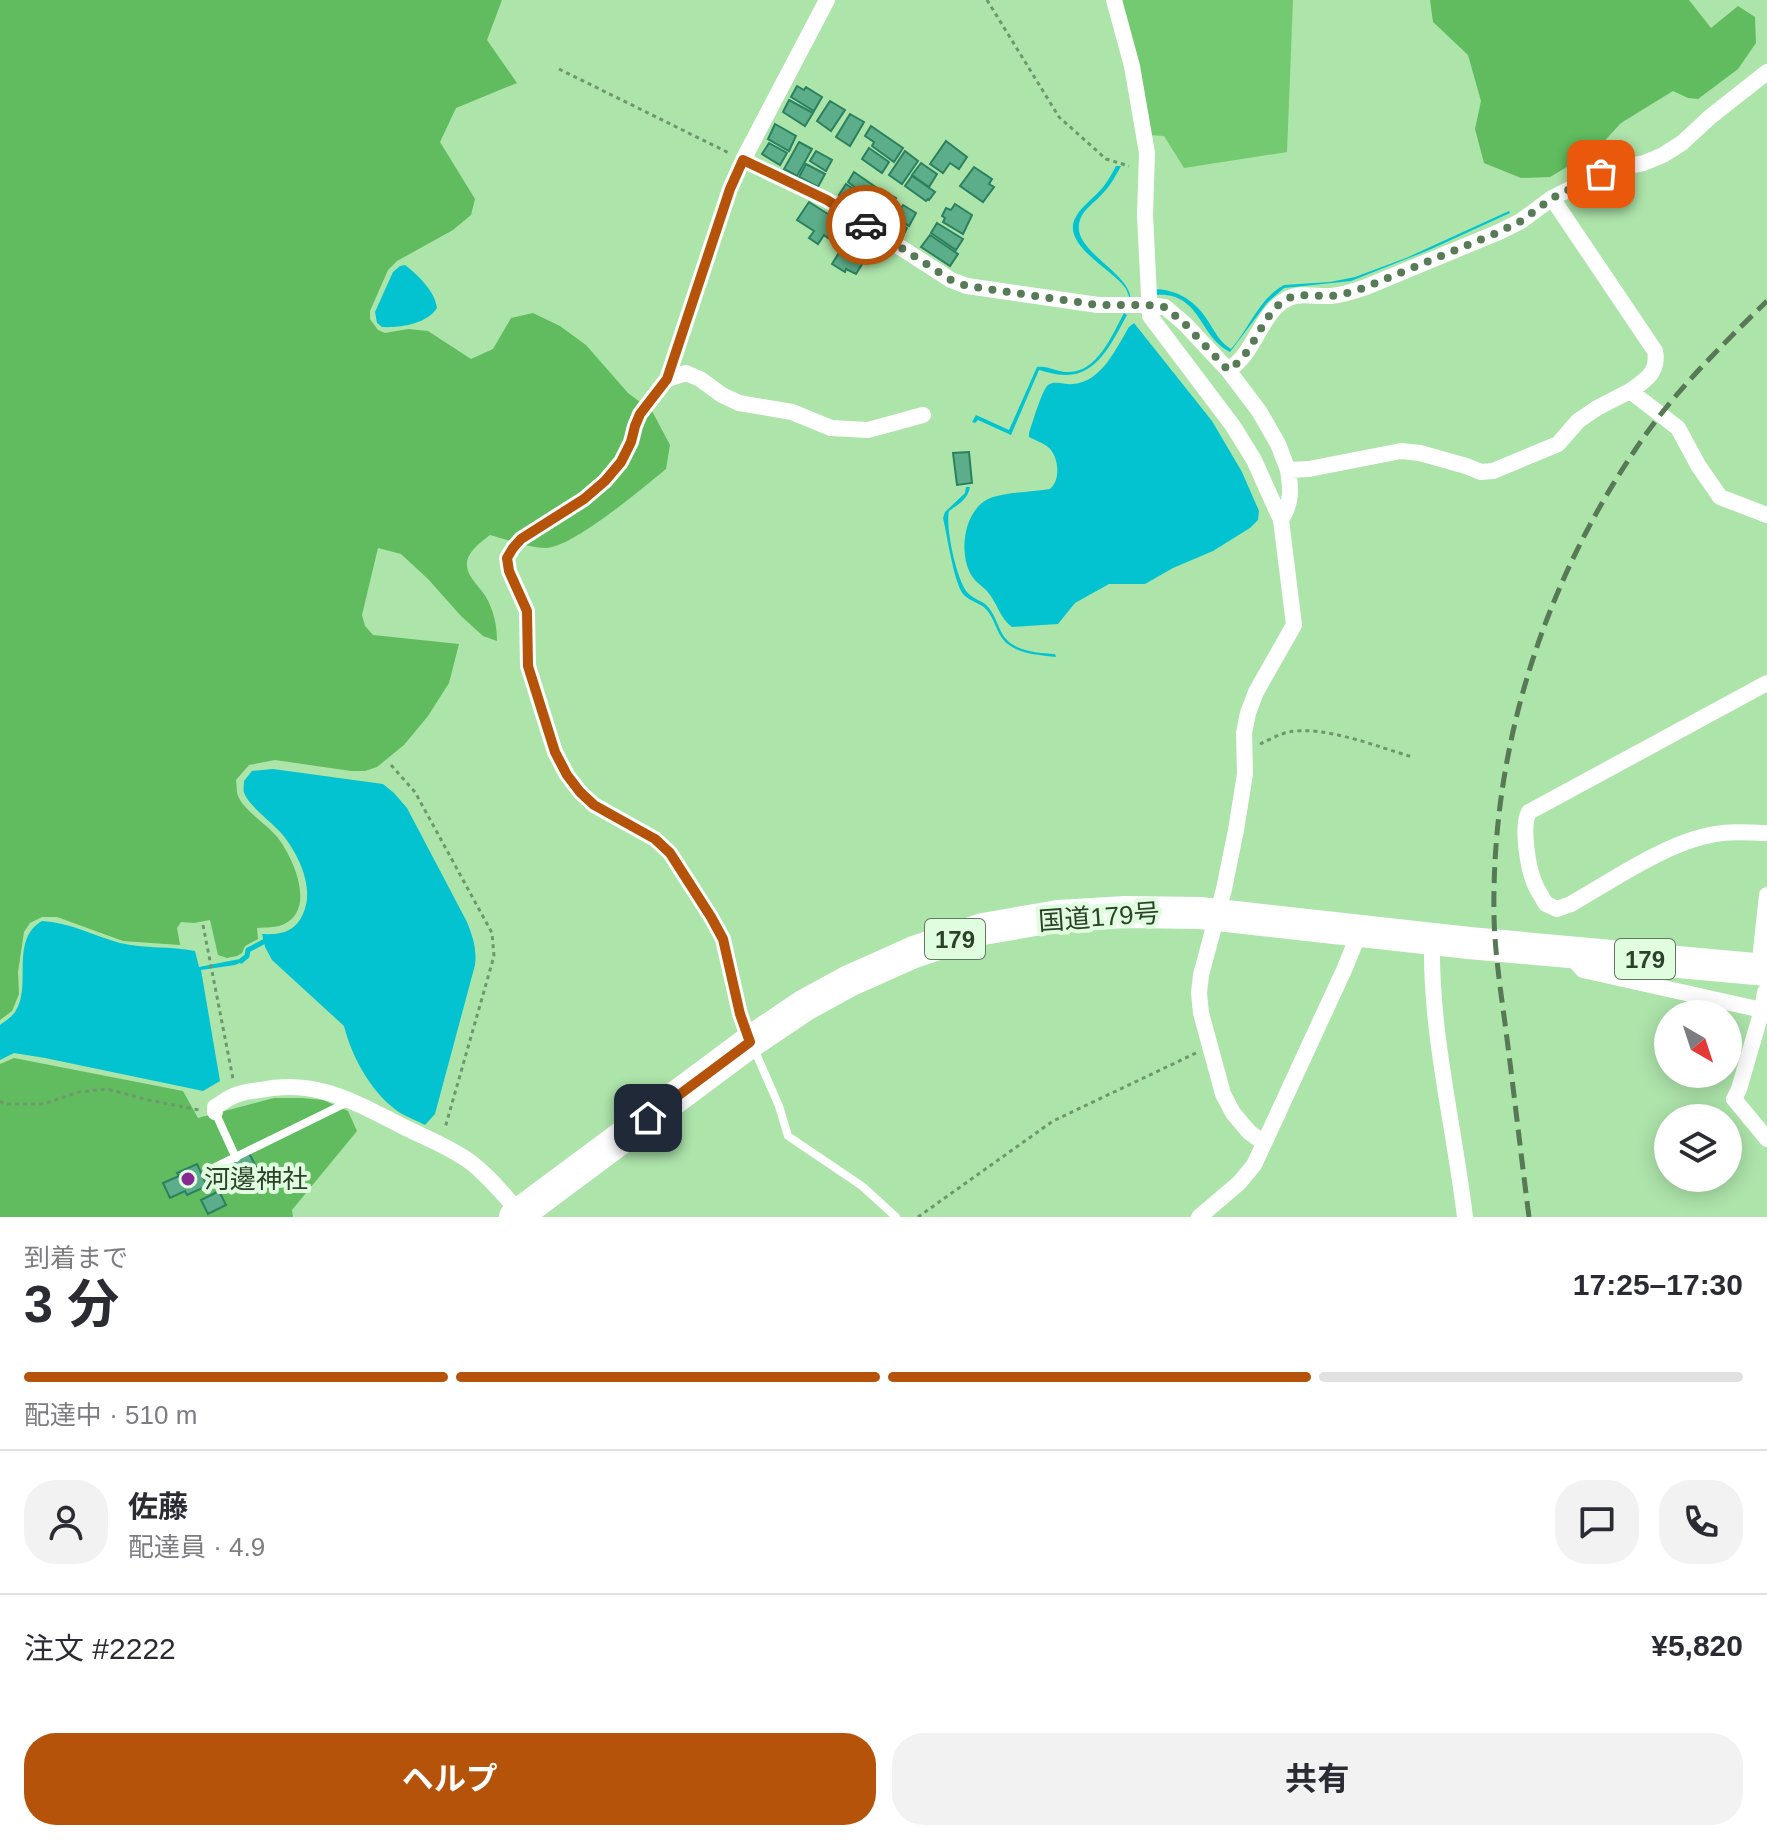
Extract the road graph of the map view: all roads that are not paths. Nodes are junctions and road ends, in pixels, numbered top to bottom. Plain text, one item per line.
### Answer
1 (827, 0) edge
2 (1114, 0) edge
3 (1767, 72) edge
4 (743, 160) junction
5 (1552, 198) junction
6 (1148, 305) junction
7 (1228, 370) junction
8 (667, 379) junction
9 (1630, 391) junction
10 (923, 415) dead end
11 (1288, 470) junction
12 (1767, 515) edge
13 (1281, 520) junction
14 (1767, 683) edge
15 (1767, 833) edge
16 (1767, 895) edge
17 (1360, 931) junction
18 (1432, 939) junction
19 (1568, 952) junction
20 (1764, 977) edge
21 (1762, 1010) junction
22 (750, 1040) junction
23 (351, 1100) junction
24 (215, 1112) joint
25 (1767, 1139) edge
26 (1264, 1143) junction
27 (236, 1158) junction
28 (207, 1171) dead end
29 (517, 1215) edge
30 (896, 1217) edge
31 (1199, 1217) edge
32 (1465, 1217) edge

1 - 4 street
2 - 6 street
3 - 5 street
4 - 6 street
4 - 8 street
5 - 7 street
5 - 9 street
6 - 7 street
6 - 13 street
7 - 11 street
8 - 10 street
8 - 22 street
9 - 11 street
9 - 12 street
11 - 13 street
13 - 26 street
14 - 15 street
16 - 20 street
17 - 18 highway, 国道179号 / 179
17 - 22 highway, 国道179号 / 179
17 - 26 street
18 - 19 highway, 国道179号 / 179
18 - 32 street
19 - 20 highway, 国道179号 / 179
19 - 21 street
20 - 21 street
21 - 25 street
22 - 29 highway, 国道179号 / 179
22 - 30 lane
23 - 24 street
23 - 27 lane
23 - 29 street
24 - 27 lane
26 - 31 street
27 - 28 lane

